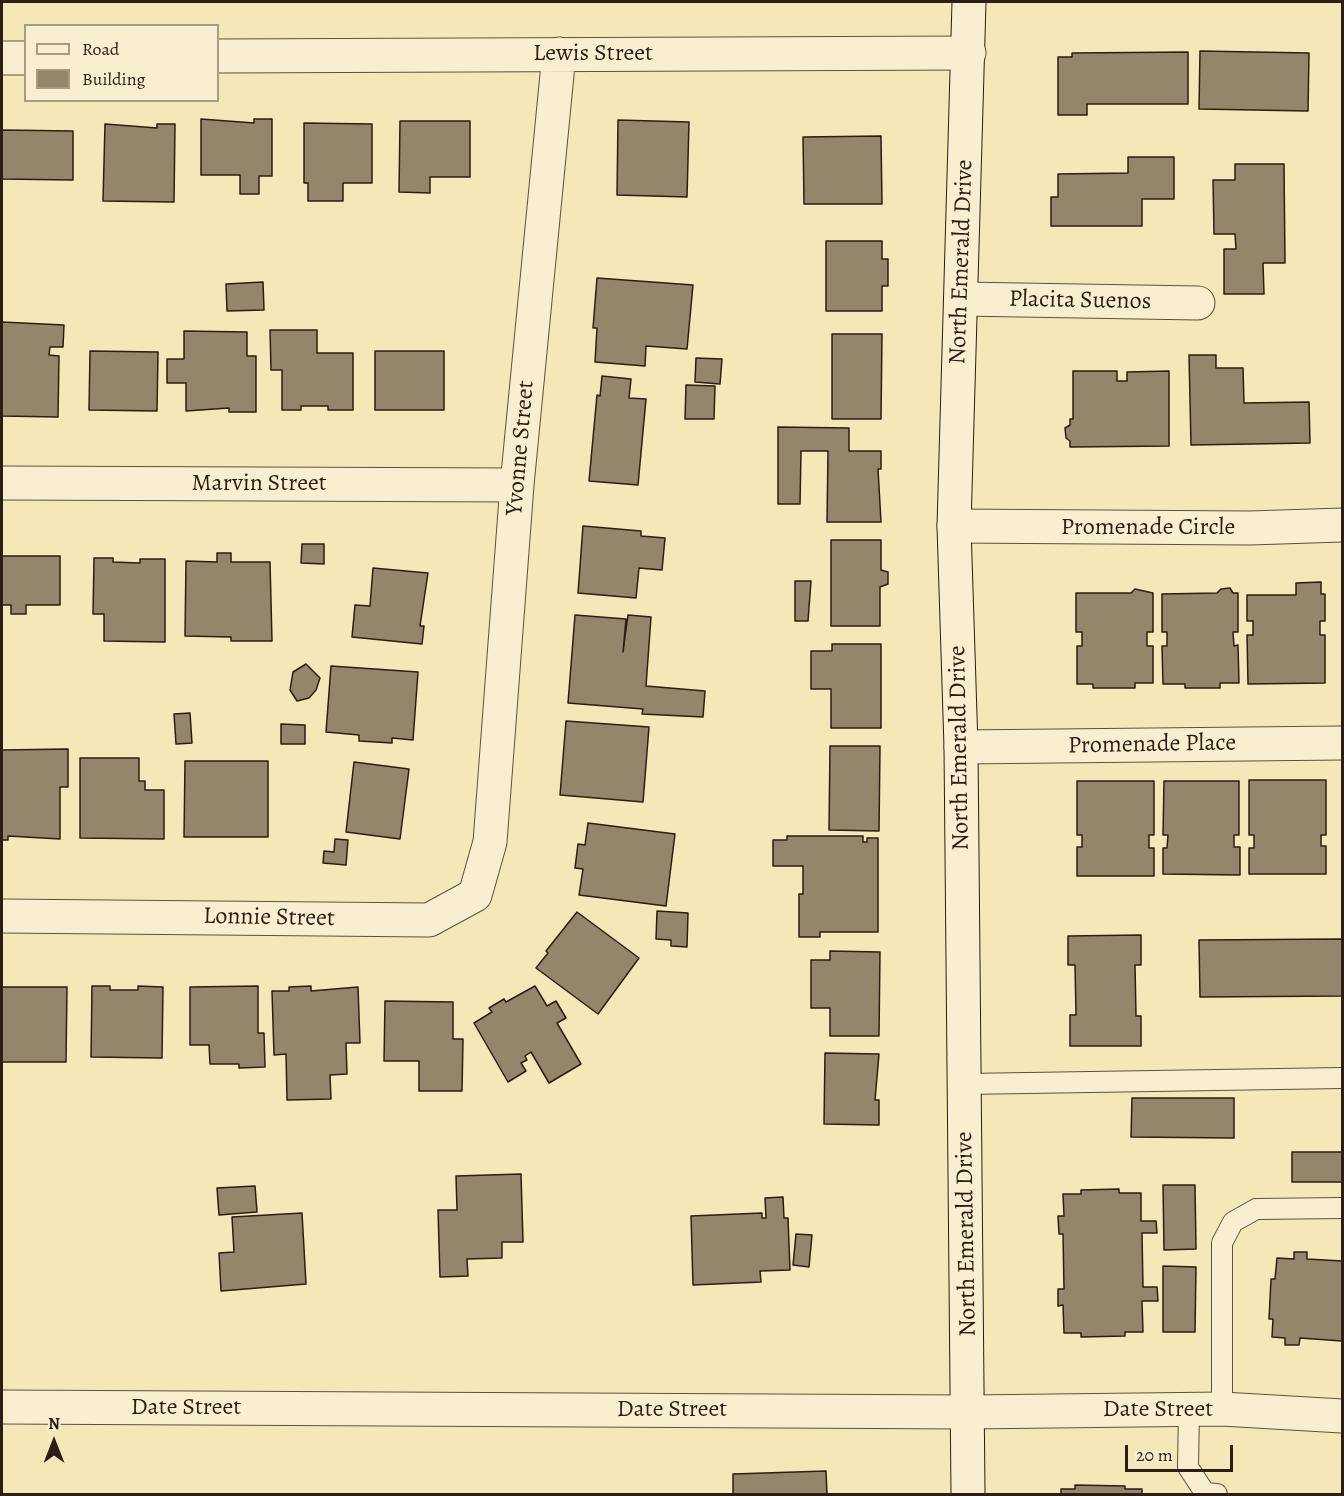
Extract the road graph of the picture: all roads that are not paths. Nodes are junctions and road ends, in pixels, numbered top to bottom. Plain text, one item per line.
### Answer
1 (969, 2) edge
2 (969, 53) junction
3 (560, 54) junction
4 (219, 56) edge
5 (2, 58) edge
6 (24, 58) edge
7 (961, 299) junction
8 (1198, 303) dead end
9 (2, 483) edge
10 (517, 485) junction
11 (1342, 525) edge
12 (954, 526) junction
13 (1342, 742) edge
14 (961, 747) junction
15 (490, 842) joint
16 (2, 916) edge
17 (1342, 1078) edge
18 (965, 1084) junction
19 (1342, 1208) edge
20 (2, 1407) edge
21 (1189, 1409) junction
22 (1222, 1409) junction
23 (969, 1412) junction
24 (1342, 1416) edge
25 (968, 1494) edge
26 (1217, 1494) edge

1 - 2 street, North Emerald Drive
2 - 3 street, Lewis Street
2 - 7 street, North Emerald Drive
3 - 4 street, Lewis Street
3 - 10 street, Yvonne Street
5 - 6 street
7 - 8 street, Placita Suenos
7 - 12 street, North Emerald Drive
9 - 10 street, Marvin Street
10 - 15 street, Yvonne Street
11 - 12 street, Promenade Circle
12 - 14 street, North Emerald Drive
13 - 14 street, Promenade Place
14 - 18 street, North Emerald Drive
15 - 16 street, Lonnie Street
17 - 18 lane
18 - 23 street, North Emerald Drive
19 - 22 lane
20 - 23 street, Date Street
21 - 22 street, Date Street
21 - 23 street, Date Street
21 - 26 lane
22 - 24 street, Date Street
23 - 25 street, North Emerald Drive

